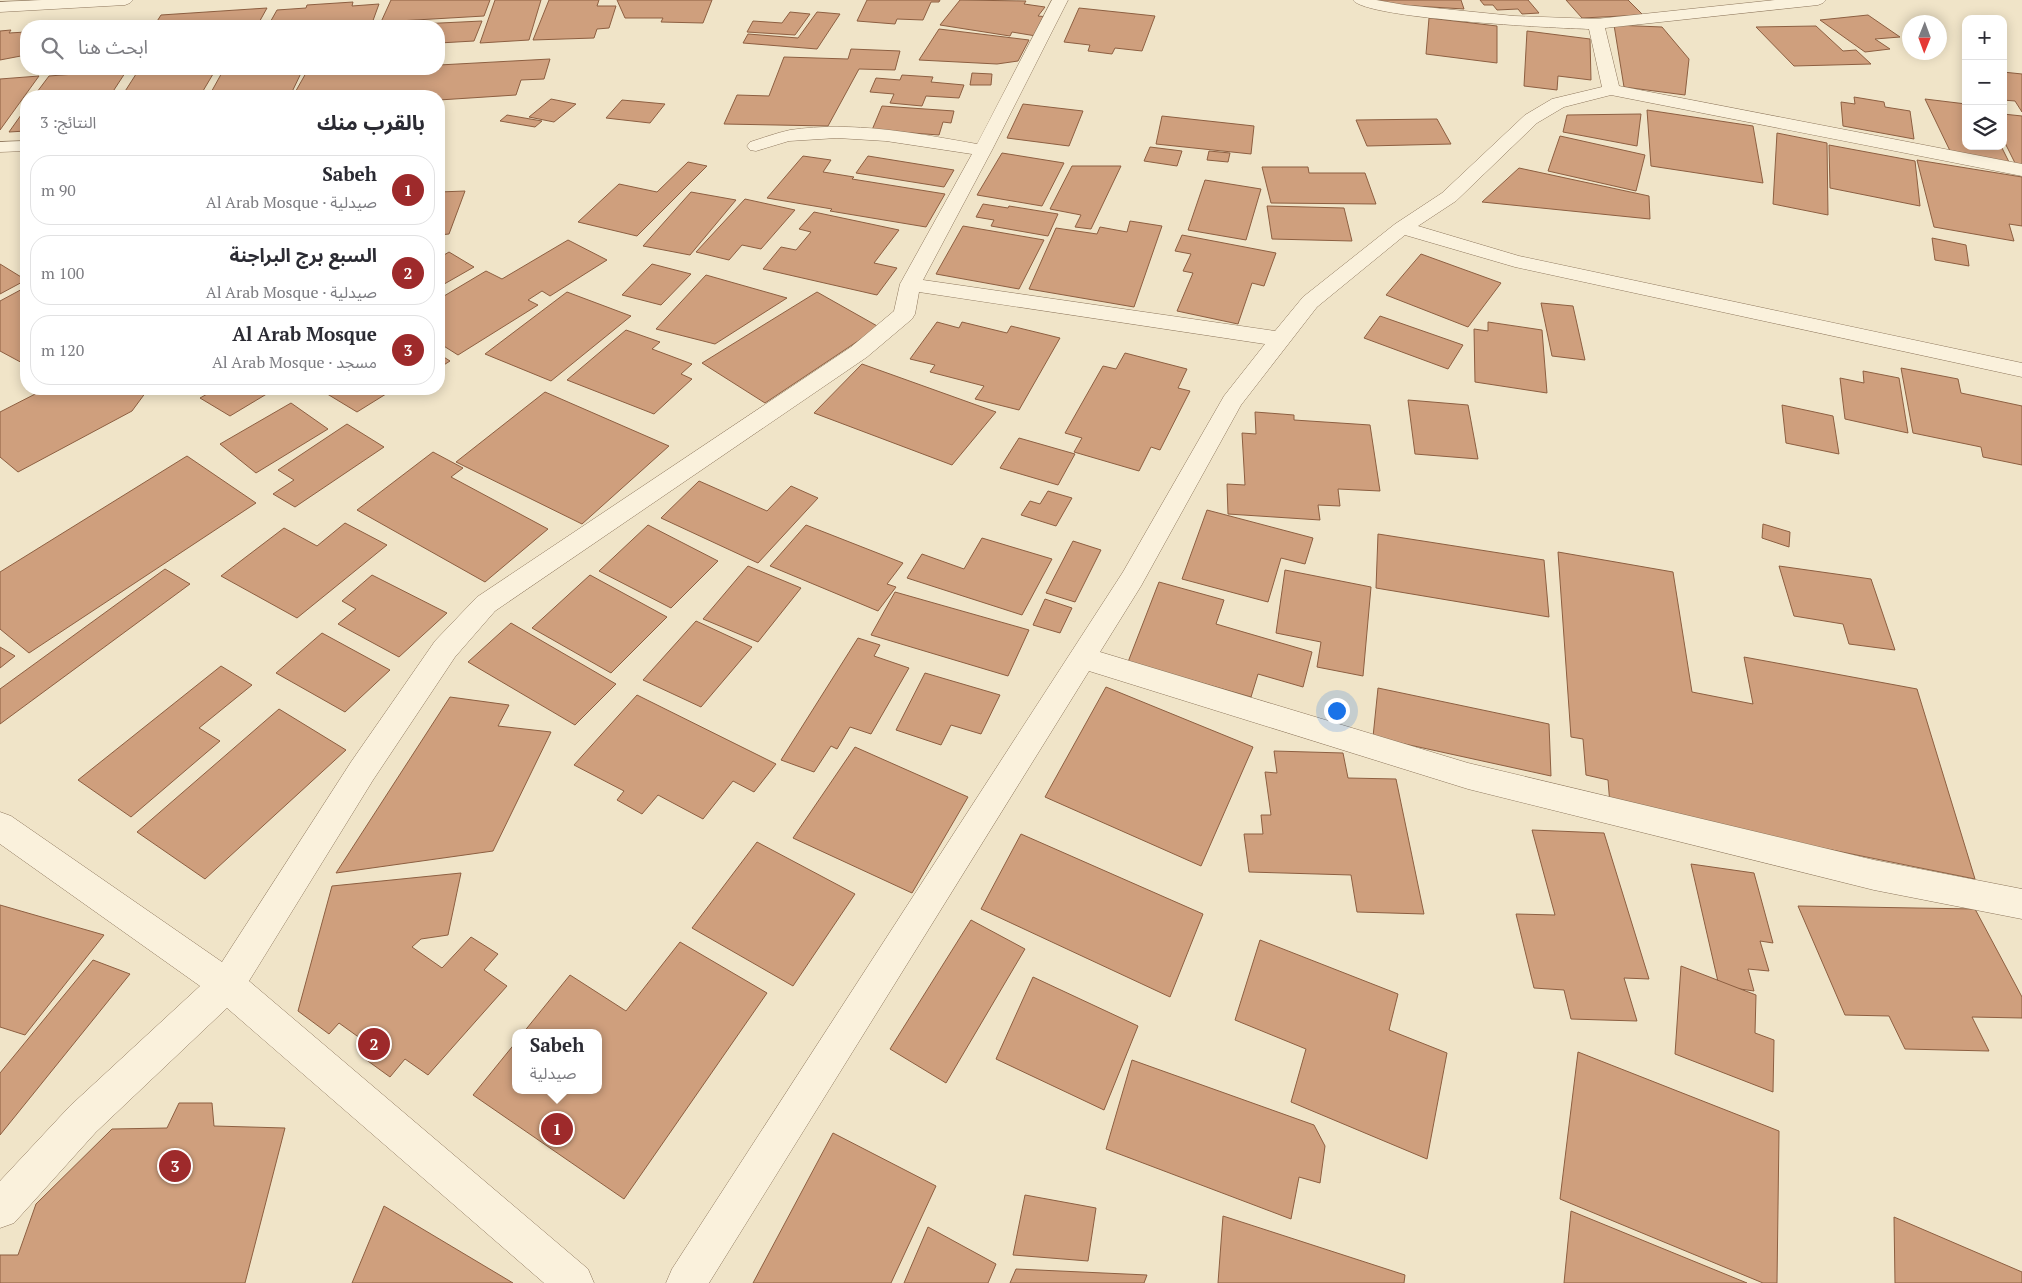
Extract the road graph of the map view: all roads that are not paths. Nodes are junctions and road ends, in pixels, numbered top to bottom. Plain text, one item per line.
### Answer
1 (125, 0) edge
2 (1060, 0) edge
3 (1361, 0) edge
4 (1818, 0) edge
5 (0, 7) edge
6 (1596, 24) junction
7 (1611, 90) junction
8 (20, 146) edge
9 (756, 146) dead end
10 (0, 147) edge
11 (983, 150) junction
12 (2022, 170) edge
13 (1402, 228) junction
14 (910, 284) junction
15 (1280, 339) junction
16 (2022, 370) edge
17 (1083, 658) junction
18 (0, 826) edge
19 (2022, 904) edge
20 (228, 985) junction
21 (0, 1209) edge
22 (574, 1283) edge
23 (686, 1283) edge

1 - 5 street
2 - 11 street
3 - 6 street
4 - 6 street
6 - 7 street
7 - 12 street
7 - 13 street
8 - 10 street
9 - 11 street
11 - 14 street
13 - 15 street
13 - 16 street
14 - 15 street
14 - 20 street
15 - 17 street
17 - 19 street
17 - 23 street
18 - 20 street
20 - 21 street
20 - 22 street

